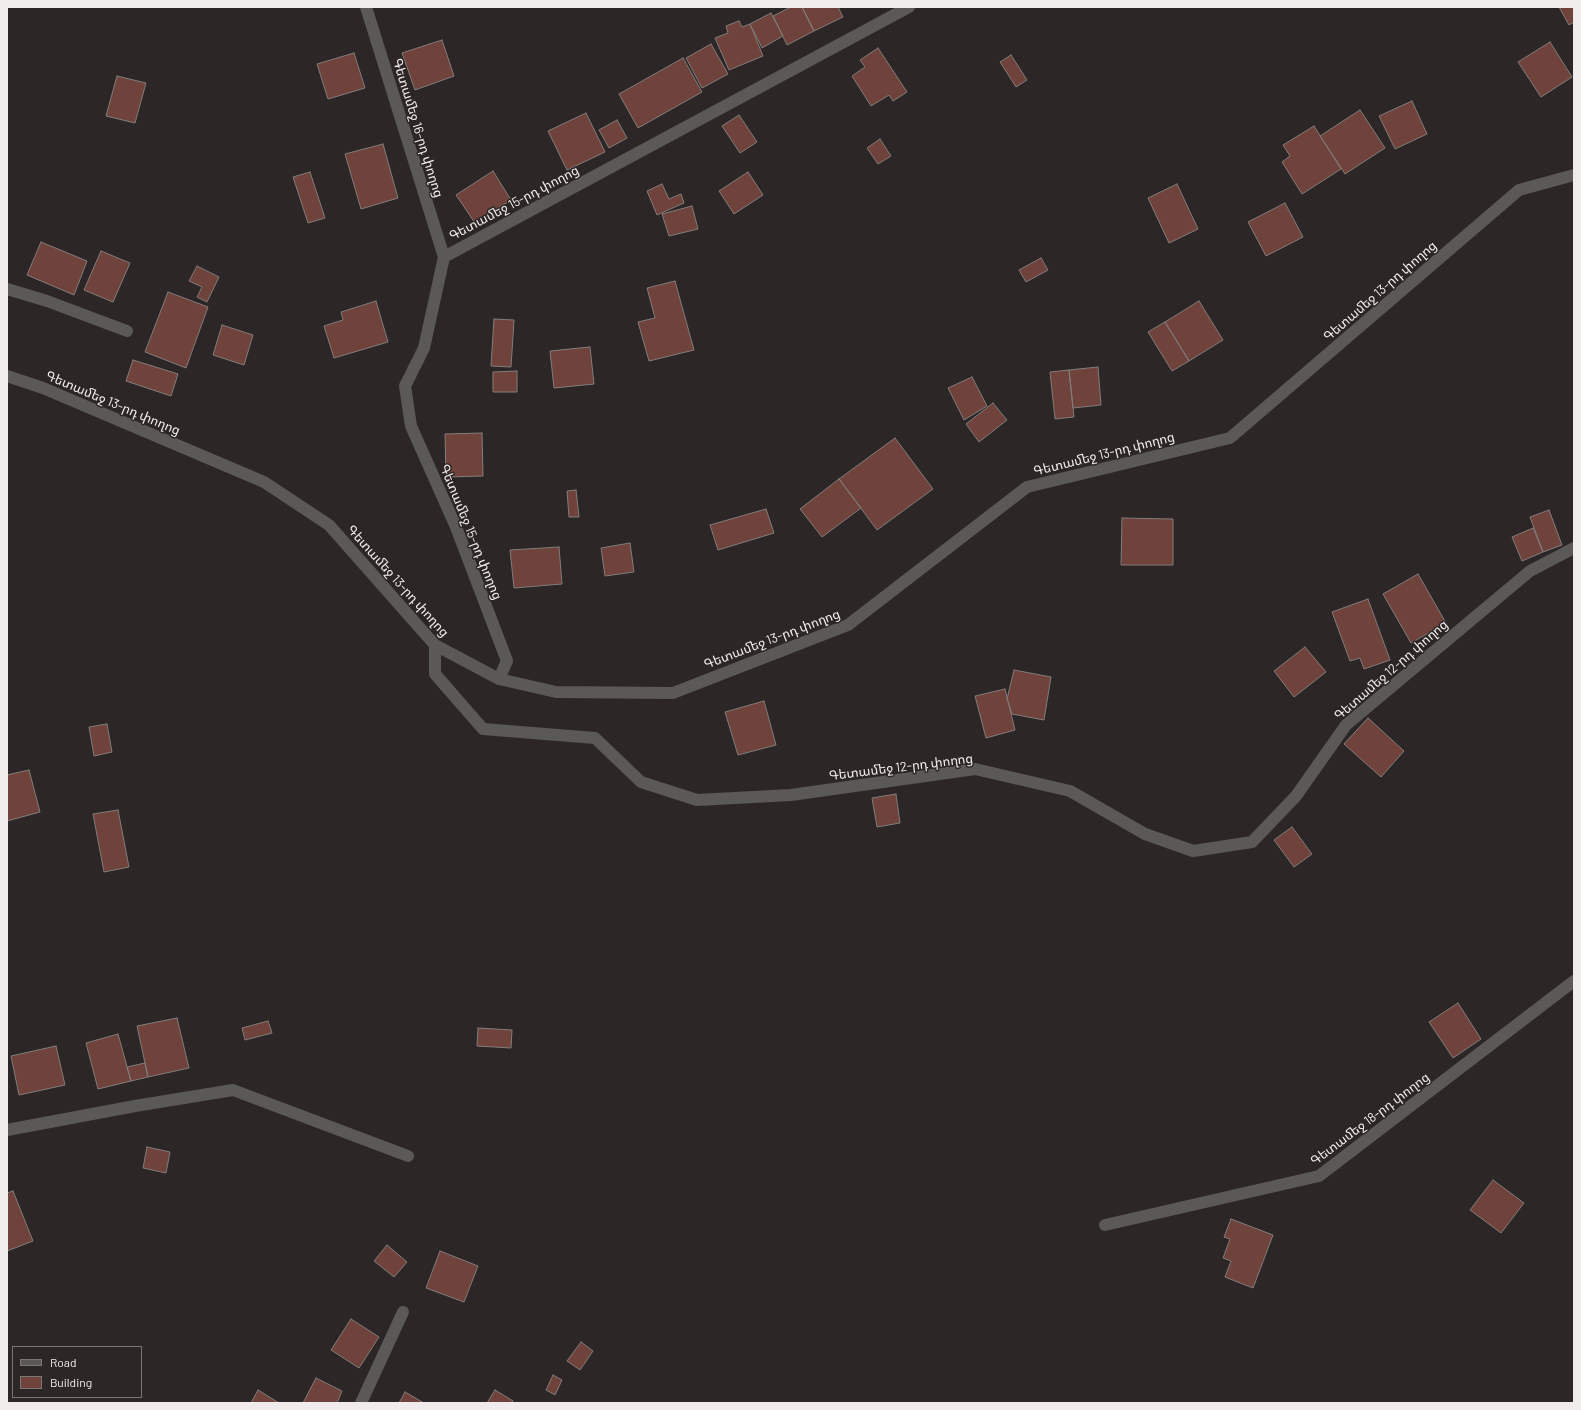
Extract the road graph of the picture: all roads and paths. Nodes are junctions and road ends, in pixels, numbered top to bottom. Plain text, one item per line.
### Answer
1 (366, 7) edge
2 (909, 7) edge
3 (1574, 175) edge
4 (444, 257) junction
5 (7, 289) edge
6 (127, 331) dead end
7 (7, 376) edge
8 (1574, 548) edge
9 (435, 645) junction
10 (499, 679) junction
11 (1574, 981) edge
12 (7, 1130) edge
13 (408, 1156) dead end
14 (1105, 1225) dead end
15 (403, 1312) dead end
16 (361, 1403) edge

1 - 4 street, Գետամեջ 16-րդ փողոց
2 - 4 street, Գետամեջ 15-րդ փողոց
3 - 10 street, Գետամեջ 13-րդ փողոց
4 - 10 street, Գետամեջ 15-րդ փողոց
5 - 6 street
7 - 9 street, Գետամեջ 13-րդ փողոց
8 - 9 street, Գետամեջ 12-րդ փողոց
9 - 10 street, Գետամեջ 13-րդ փողոց
11 - 14 street, Գետամեջ 18-րդ փողոց
12 - 13 street
15 - 16 street

